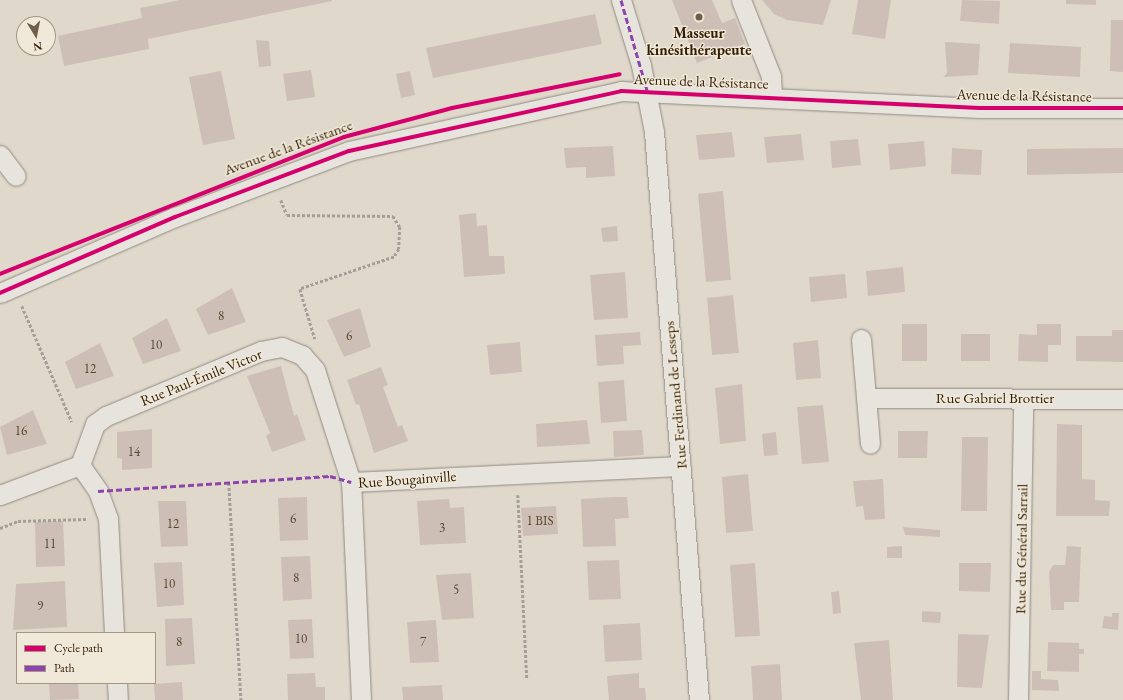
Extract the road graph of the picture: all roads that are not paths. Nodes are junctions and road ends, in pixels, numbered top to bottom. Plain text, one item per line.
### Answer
1 (621, 0) edge
2 (741, 0) edge
3 (647, 90) junction
4 (772, 96) junction
5 (1123, 108) edge
6 (0, 155) edge
7 (16, 176) dead end
8 (0, 293) edge
9 (861, 339) dead end
10 (866, 398) junction
11 (1023, 399) junction
12 (1123, 399) edge
13 (870, 444) dead end
14 (80, 465) junction
15 (681, 466) junction
16 (350, 482) junction
17 (0, 495) edge
18 (114, 632) edge
19 (117, 684) edge
20 (118, 700) edge
21 (361, 700) edge
22 (698, 700) edge
23 (1018, 700) edge

1 - 3 street, Rue Ferdinand de Lesseps
2 - 4 street
3 - 4 street, Avenue de la Résistance
3 - 8 street, Avenue de la Résistance
3 - 15 street, Rue Ferdinand de Lesseps
4 - 5 street, Avenue de la Résistance
6 - 7 street
9 - 10 street
10 - 11 street, Rue Gabriel Brottier
10 - 13 street
11 - 12 street, Rue Gabriel Brottier
11 - 23 street, Rue du Général Sarrail
14 - 16 street, Rue Paul-Émile Victor
14 - 17 street
14 - 18 street
15 - 16 street, Rue Bougainville
15 - 22 street, Rue Ferdinand de Lesseps
16 - 21 street, Rue Bougainville
19 - 20 street

